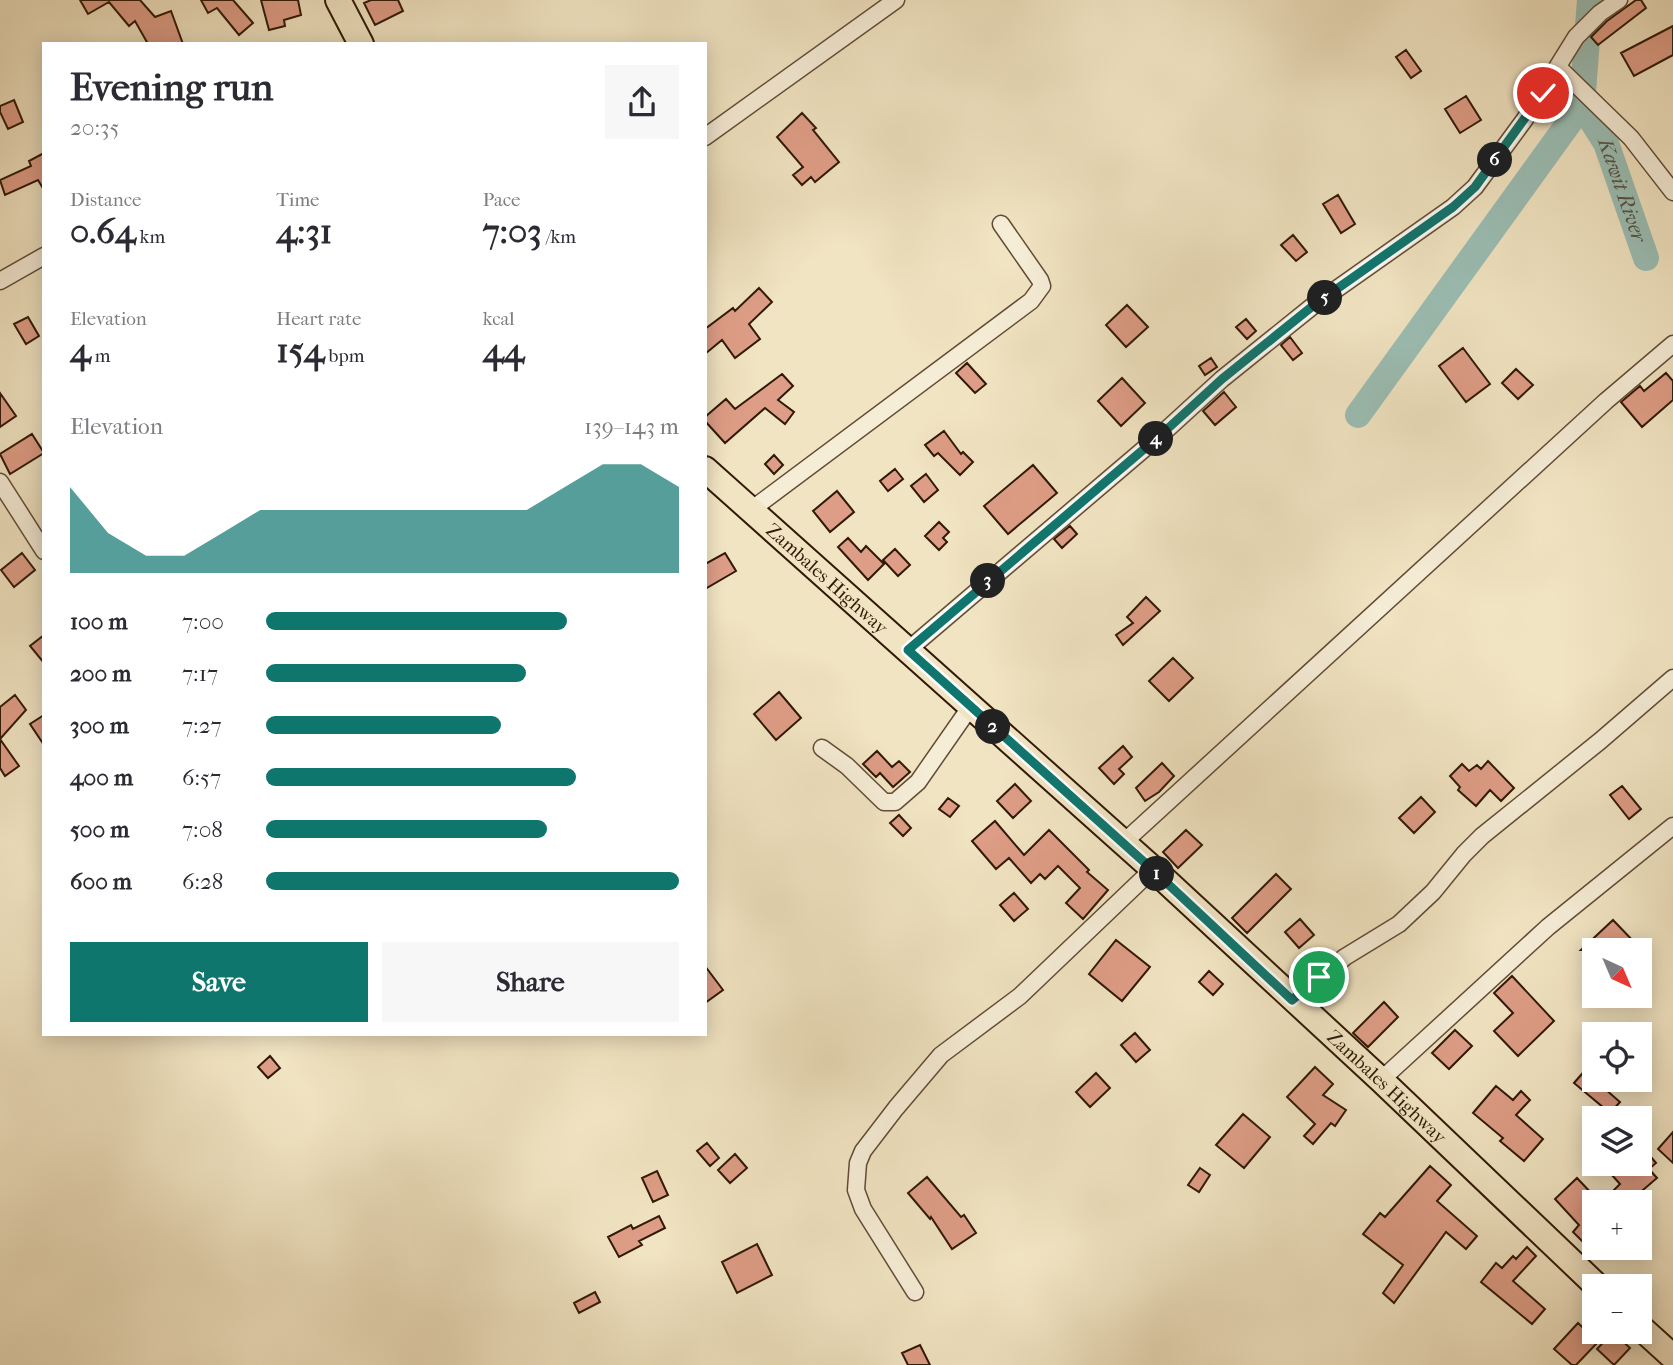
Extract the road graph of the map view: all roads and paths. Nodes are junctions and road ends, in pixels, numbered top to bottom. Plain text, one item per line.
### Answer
1 (338, 0) edge
2 (896, 0) edge
3 (1619, 0) edge
4 (358, 42) edge
5 (1558, 67) junction
6 (707, 136) edge
7 (1673, 192) edge
8 (1001, 224) dead end
9 (42, 257) edge
10 (0, 281) edge
11 (1673, 344) edge
12 (707, 471) edge
13 (0, 482) edge
14 (751, 510) junction
15 (42, 548) edge
16 (908, 650) junction
17 (1673, 678) edge
18 (971, 706) junction
19 (822, 748) dead end
20 (1673, 826) edge
21 (1123, 842) junction
22 (1153, 870) junction
23 (1292, 1000) junction
24 (1381, 1080) junction
25 (1584, 1274) edge
26 (915, 1292) dead end
27 (1652, 1338) edge
28 (1673, 1357) edge

1 - 4 main road
2 - 6 street
3 - 5 street
5 - 7 street
5 - 16 street
8 - 14 street
9 - 10 street
11 - 21 street
12 - 14 main road, Zambales Highway
13 - 15 street
14 - 16 main road, Zambales Highway
16 - 18 main road, Zambales Highway
17 - 23 street
18 - 19 street
18 - 21 main road, Zambales Highway
20 - 24 street
21 - 22 main road, Zambales Highway
22 - 23 main road, Zambales Highway
22 - 26 street
23 - 24 main road, Zambales Highway
24 - 25 main road, Zambales Highway
27 - 28 main road

